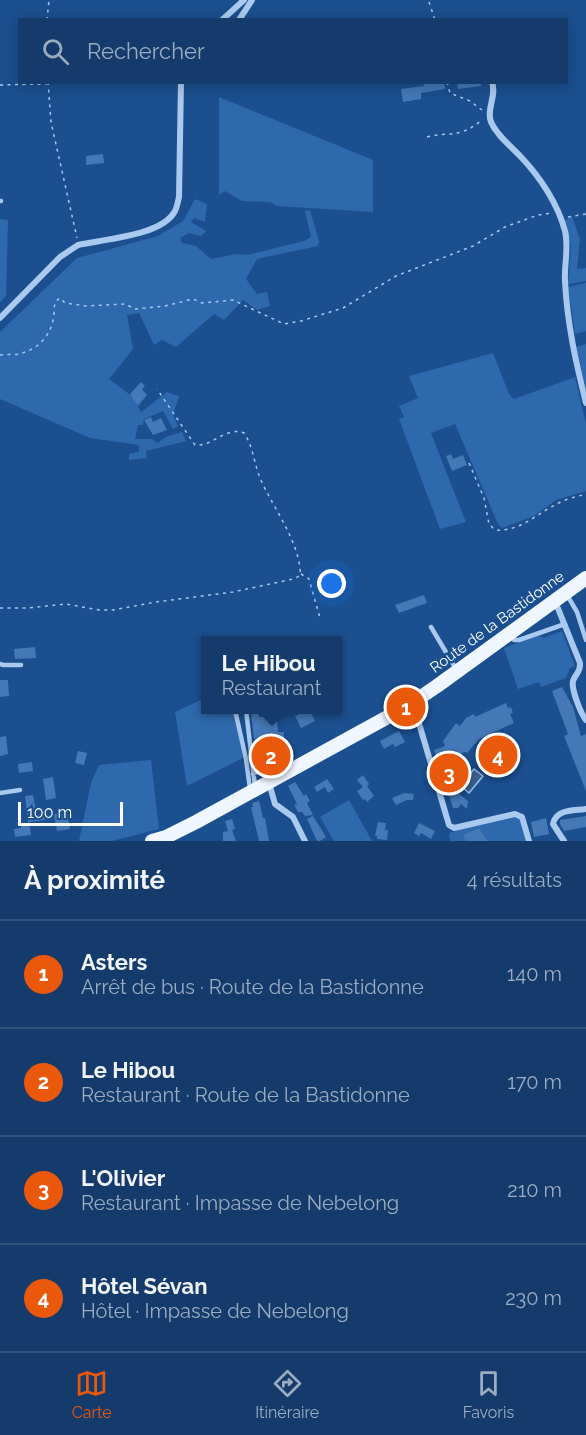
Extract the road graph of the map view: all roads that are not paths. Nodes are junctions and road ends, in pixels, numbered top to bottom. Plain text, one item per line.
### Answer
1 (244, 0) edge
2 (252, 0) edge
3 (224, 18) edge
4 (239, 18) edge
5 (181, 84) edge
6 (492, 84) edge
7 (0, 318) edge
8 (586, 403) edge
9 (586, 578) edge
10 (561, 597) junction
11 (565, 624) junction
12 (431, 627) dead end
13 (508, 634) junction
14 (586, 640) edge
15 (1, 664) edge
16 (21, 665) dead end
17 (0, 671) edge
18 (457, 672) junction
19 (413, 702) junction
20 (236, 714) edge
21 (246, 714) edge
22 (586, 720) edge
23 (286, 772) junction
24 (253, 774) junction
25 (269, 781) junction
26 (20, 790) dead end
27 (0, 793) edge
28 (248, 793) junction
29 (586, 809) edge
30 (168, 839) edge
31 (152, 841) edge
32 (305, 841) edge
33 (529, 841) edge
34 (564, 841) edge

1 - 3 street
2 - 4 street
5 - 7 street
6 - 8 street
9 - 10 main road, Route de la Bastidonne
10 - 11 street
10 - 13 main road, Route de la Bastidonne
10 - 14 lane
11 - 13 lane
11 - 22 street
12 - 18 lane
13 - 18 main road, Route de la Bastidonne
15 - 16 lane
15 - 17 lane
18 - 19 main road, Route de la Bastidonne
19 - 23 main road, Route de la Bastidonne
19 - 33 street
20 - 28 lane
21 - 24 lane
23 - 24 lane
23 - 25 main road, Route de la Bastidonne
24 - 28 lane
25 - 28 main road, Route de la Bastidonne
25 - 32 street
26 - 27 lane
28 - 30 main road, Route de la Bastidonne
28 - 30 main road, Route de la Bastidonne
29 - 34 street
30 - 31 main road, Route de la Bastidonne

